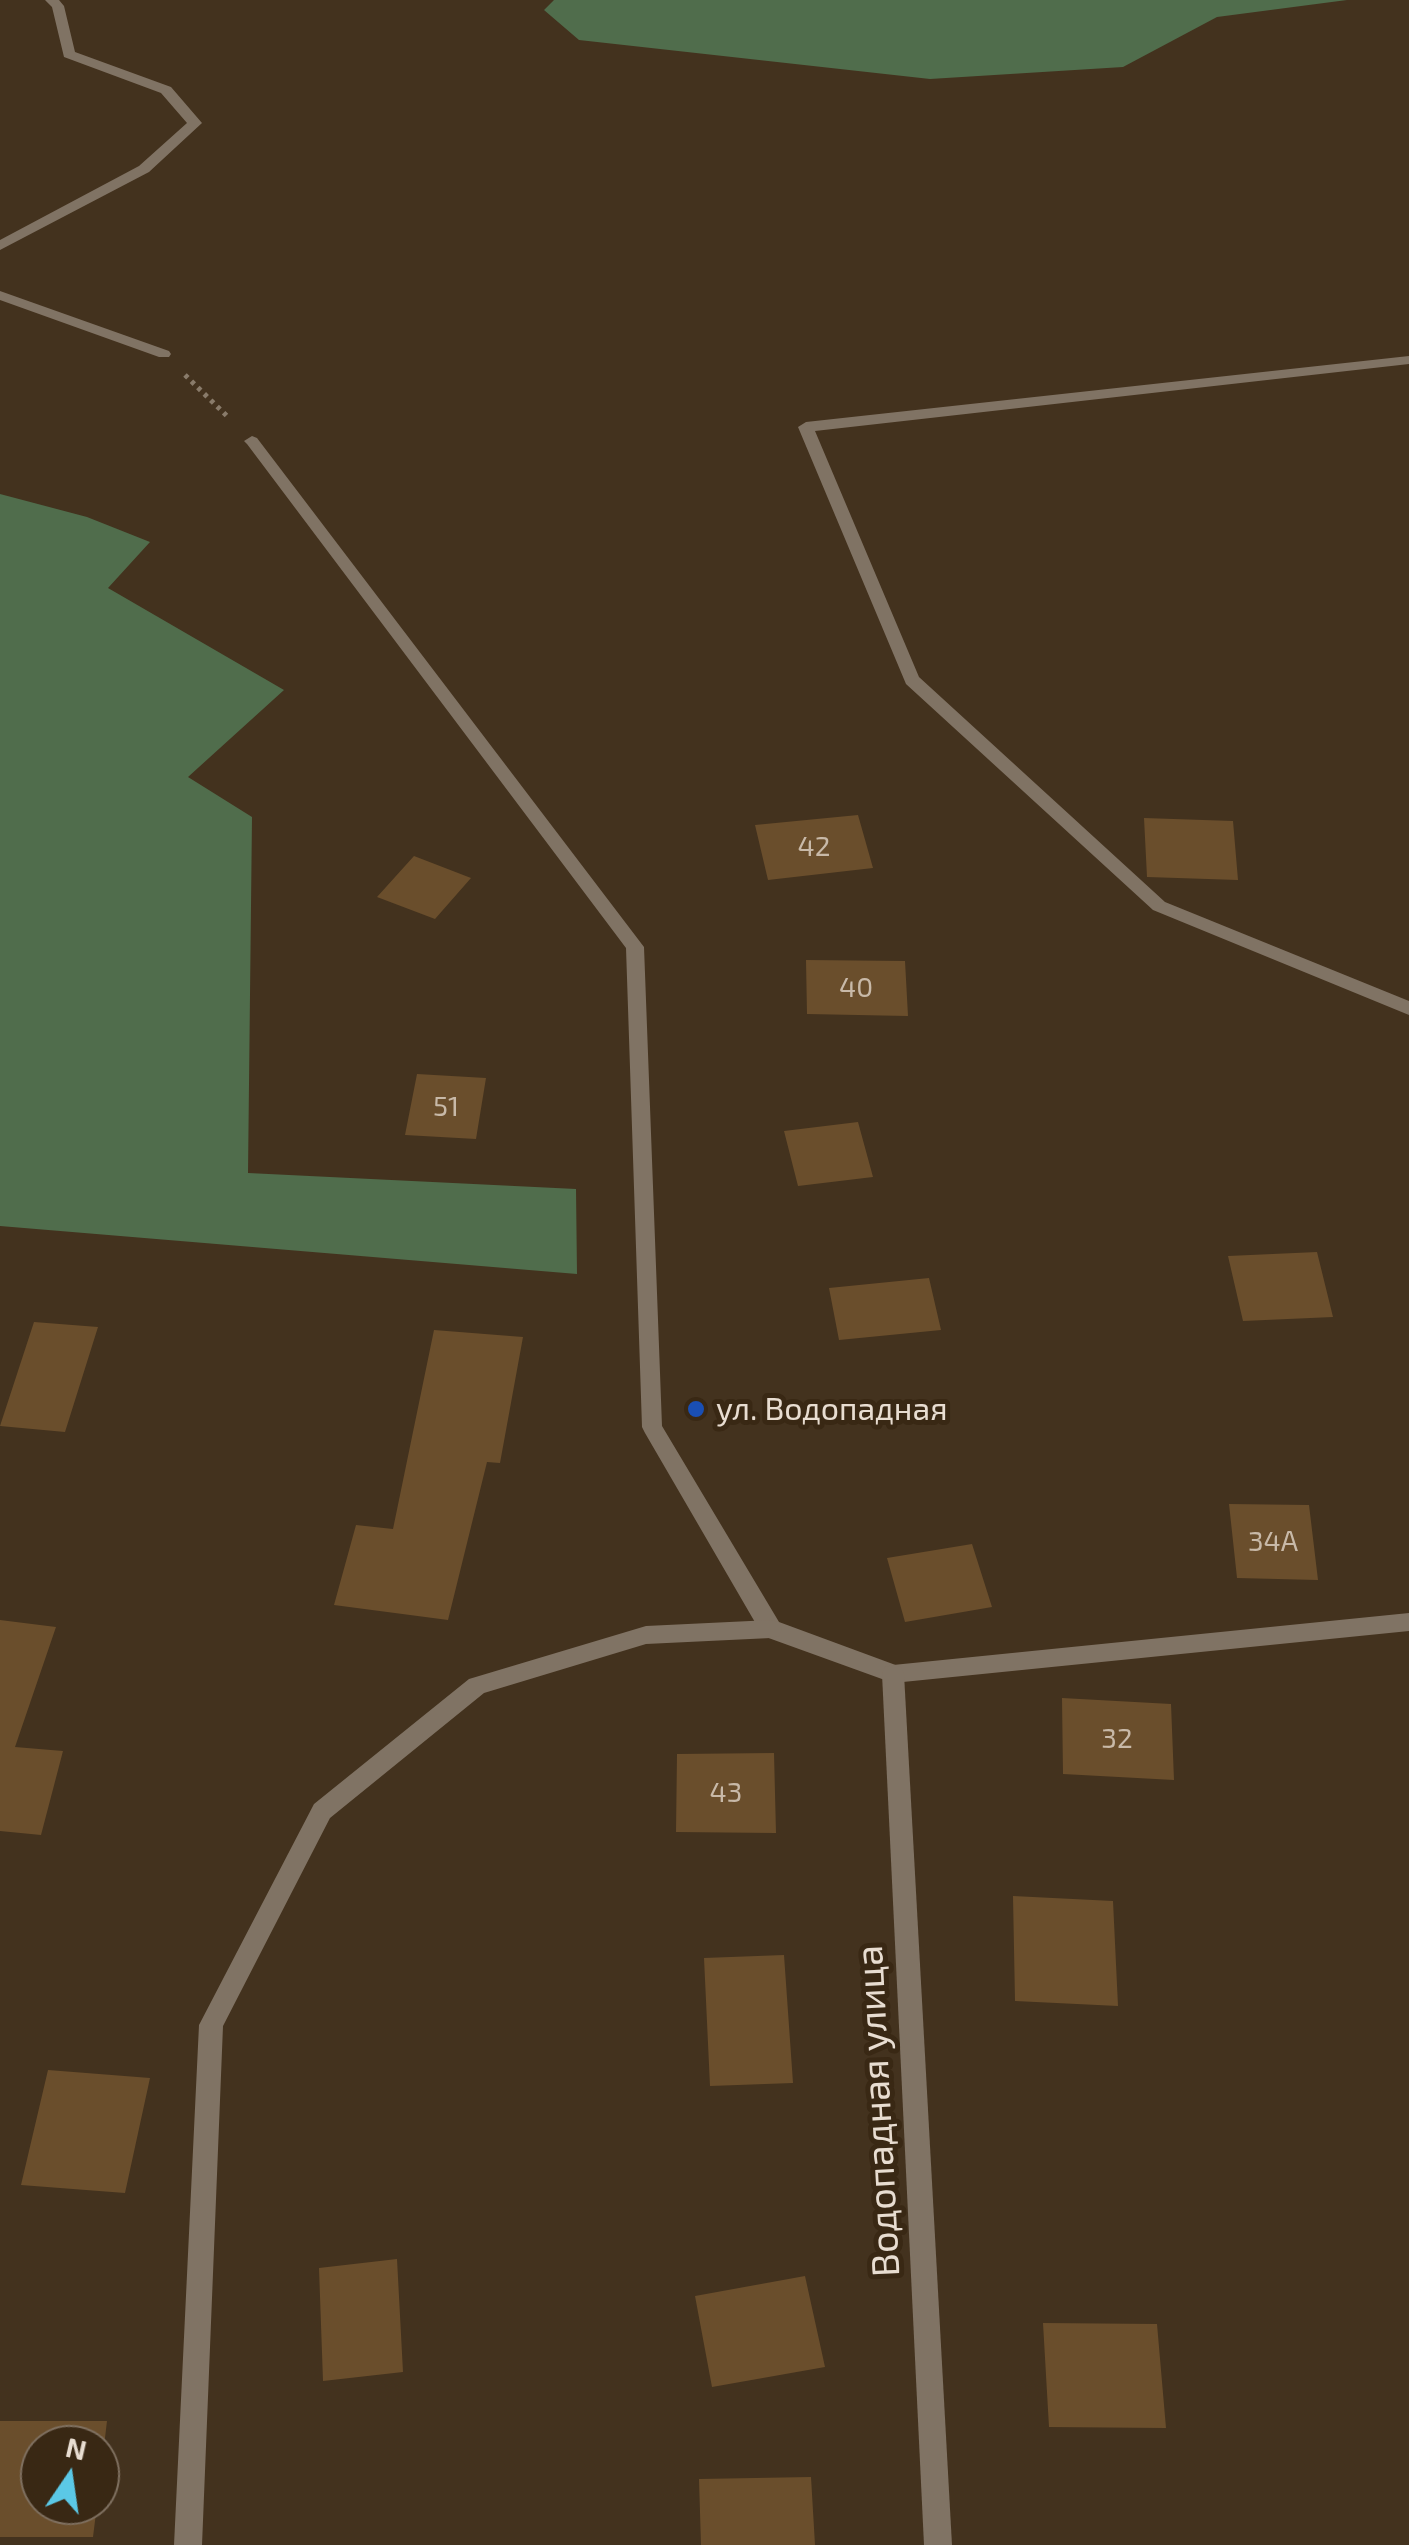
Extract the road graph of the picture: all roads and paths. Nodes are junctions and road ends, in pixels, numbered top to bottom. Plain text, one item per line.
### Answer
1 (51, 0) edge
2 (0, 246) edge
3 (0, 295) edge
4 (164, 354) joint
5 (1409, 360) edge
6 (252, 440) joint
7 (1409, 1008) edge
8 (1409, 1622) edge
9 (771, 1630) junction
10 (893, 1674) junction
11 (188, 2545) edge
12 (938, 2545) edge

1 - 2 street
3 - 4 street
4 - 6 path
5 - 7 street
6 - 9 street
8 - 10 street
9 - 10 street
9 - 11 street
10 - 12 street, Водопадная улица

